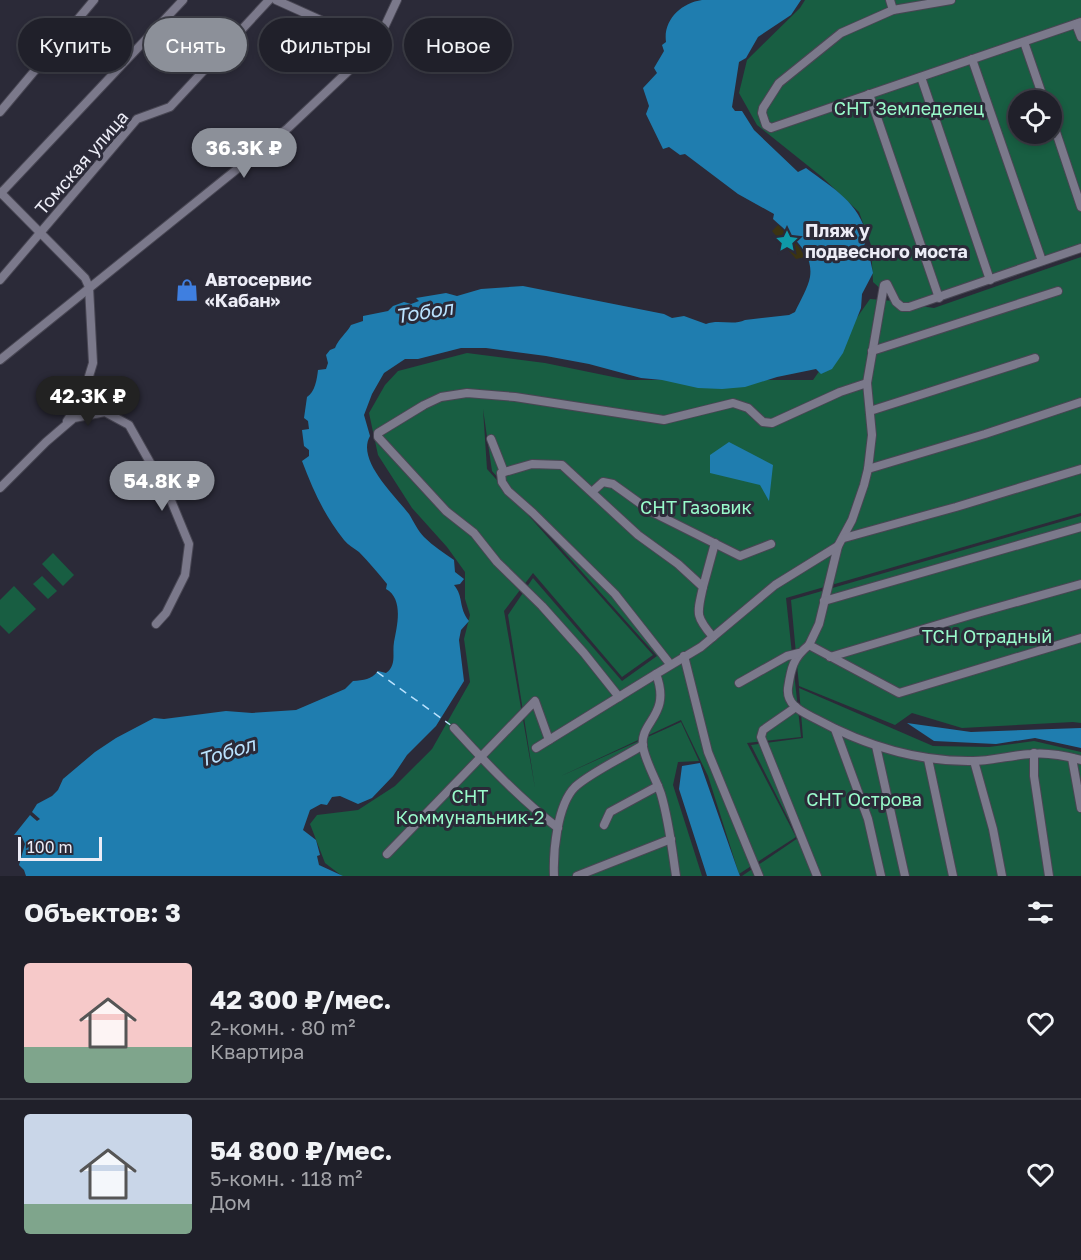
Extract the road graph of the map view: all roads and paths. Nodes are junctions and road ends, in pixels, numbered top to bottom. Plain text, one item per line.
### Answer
1 (94, 0) edge
2 (183, 0) edge
3 (269, 0) edge
4 (276, 0) edge
5 (397, 0) edge
6 (890, 0) edge
7 (951, 0) edge
8 (893, 10) junction
9 (316, 18) edge
10 (389, 18) edge
11 (1079, 23) edge
12 (1081, 38) edge
13 (1024, 42) junction
14 (972, 59) junction
15 (347, 72) edge
16 (921, 77) junction
17 (1041, 90) edge
18 (869, 94) junction
19 (0, 112) edge
20 (1060, 144) edge
21 (0, 193) edge
22 (1081, 207) edge
23 (42, 232) junction
24 (1081, 248) edge
25 (1042, 261) junction
26 (0, 280) edge
27 (990, 280) junction
28 (89, 287) junction
29 (1058, 291) dead end
30 (939, 298) junction
31 (872, 351) junction
32 (1035, 358) dead end
33 (0, 360) edge
34 (867, 383) junction
35 (1081, 402) edge
36 (870, 411) junction
37 (64, 427) junction
38 (491, 439) dead end
39 (868, 469) junction
40 (1081, 469) edge
41 (504, 472) junction
42 (0, 488) edge
43 (593, 491) junction
44 (1081, 527) edge
45 (844, 538) junction
46 (715, 543) junction
47 (771, 544) dead end
48 (838, 546) junction
49 (1081, 584) edge
50 (703, 588) junction
51 (824, 601) junction
52 (156, 624) dead end
53 (714, 637) junction
54 (1081, 638) edge
55 (809, 645) junction
56 (799, 653) junction
57 (684, 656) junction
58 (830, 657) junction
59 (670, 664) junction
60 (656, 674) junction
61 (739, 683) dead end
62 (619, 697) junction
63 (795, 707) junction
64 (454, 728) dead end
65 (835, 729) junction
66 (549, 740) junction
67 (642, 746) junction
68 (876, 746) junction
69 (536, 748) dead end
70 (1034, 753) junction
71 (481, 757) junction
72 (1072, 758) junction
73 (928, 759) junction
74 (1081, 760) edge
75 (974, 761) junction
76 (658, 786) junction
77 (1081, 808) edge
78 (604, 825) dead end
79 (558, 828) junction
80 (671, 838) junction
81 (387, 854) dead end
82 (554, 876) edge
83 (577, 876) edge
84 (676, 876) edge
85 (759, 876) edge
86 (817, 876) edge
87 (881, 876) edge
88 (905, 876) edge
89 (953, 876) edge
90 (1002, 876) edge
91 (1049, 876) edge

1 - 19 street
2 - 21 street
3 - 23 street, Томская улица
4 - 9 street
5 - 10 street
6 - 8 street
7 - 8 street
8 - 18 street
11 - 12 street
11 - 13 street
13 - 14 street
13 - 17 street
14 - 16 street
14 - 25 street
15 - 28 street
16 - 18 street
16 - 27 street
18 - 30 street
20 - 22 street
21 - 23 street
23 - 26 street, Томская улица
23 - 28 street
24 - 25 street
25 - 27 street
27 - 30 street
28 - 33 street
28 - 37 street
29 - 31 street
30 - 31 street
31 - 34 street
32 - 36 street
34 - 36 street
34 - 62 street
35 - 39 street
36 - 39 street
37 - 42 street
37 - 52 street
38 - 41 street
39 - 45 street
40 - 45 street
41 - 43 street
41 - 59 street
43 - 46 street
43 - 50 street
44 - 51 street
45 - 48 street
46 - 47 street
46 - 50 street
48 - 51 street
48 - 53 street
49 - 58 street
50 - 53 street
51 - 55 street
53 - 57 street
54 - 58 street
55 - 56 street
55 - 58 street
56 - 61 street
56 - 63 street
57 - 59 street
57 - 85 street
59 - 60 street
60 - 62 street
60 - 67 street
62 - 66 street
63 - 65 street
63 - 86 street
64 - 71 street
65 - 68 street
65 - 87 street
66 - 69 street
66 - 71 street
67 - 76 street
67 - 79 street
68 - 73 street
68 - 88 street
70 - 72 street
70 - 75 street
70 - 91 street
71 - 79 street
71 - 81 street
72 - 74 street
72 - 77 street
73 - 75 street
73 - 89 street
75 - 90 street
76 - 78 street
76 - 80 street
79 - 82 street
80 - 83 street
80 - 84 street

